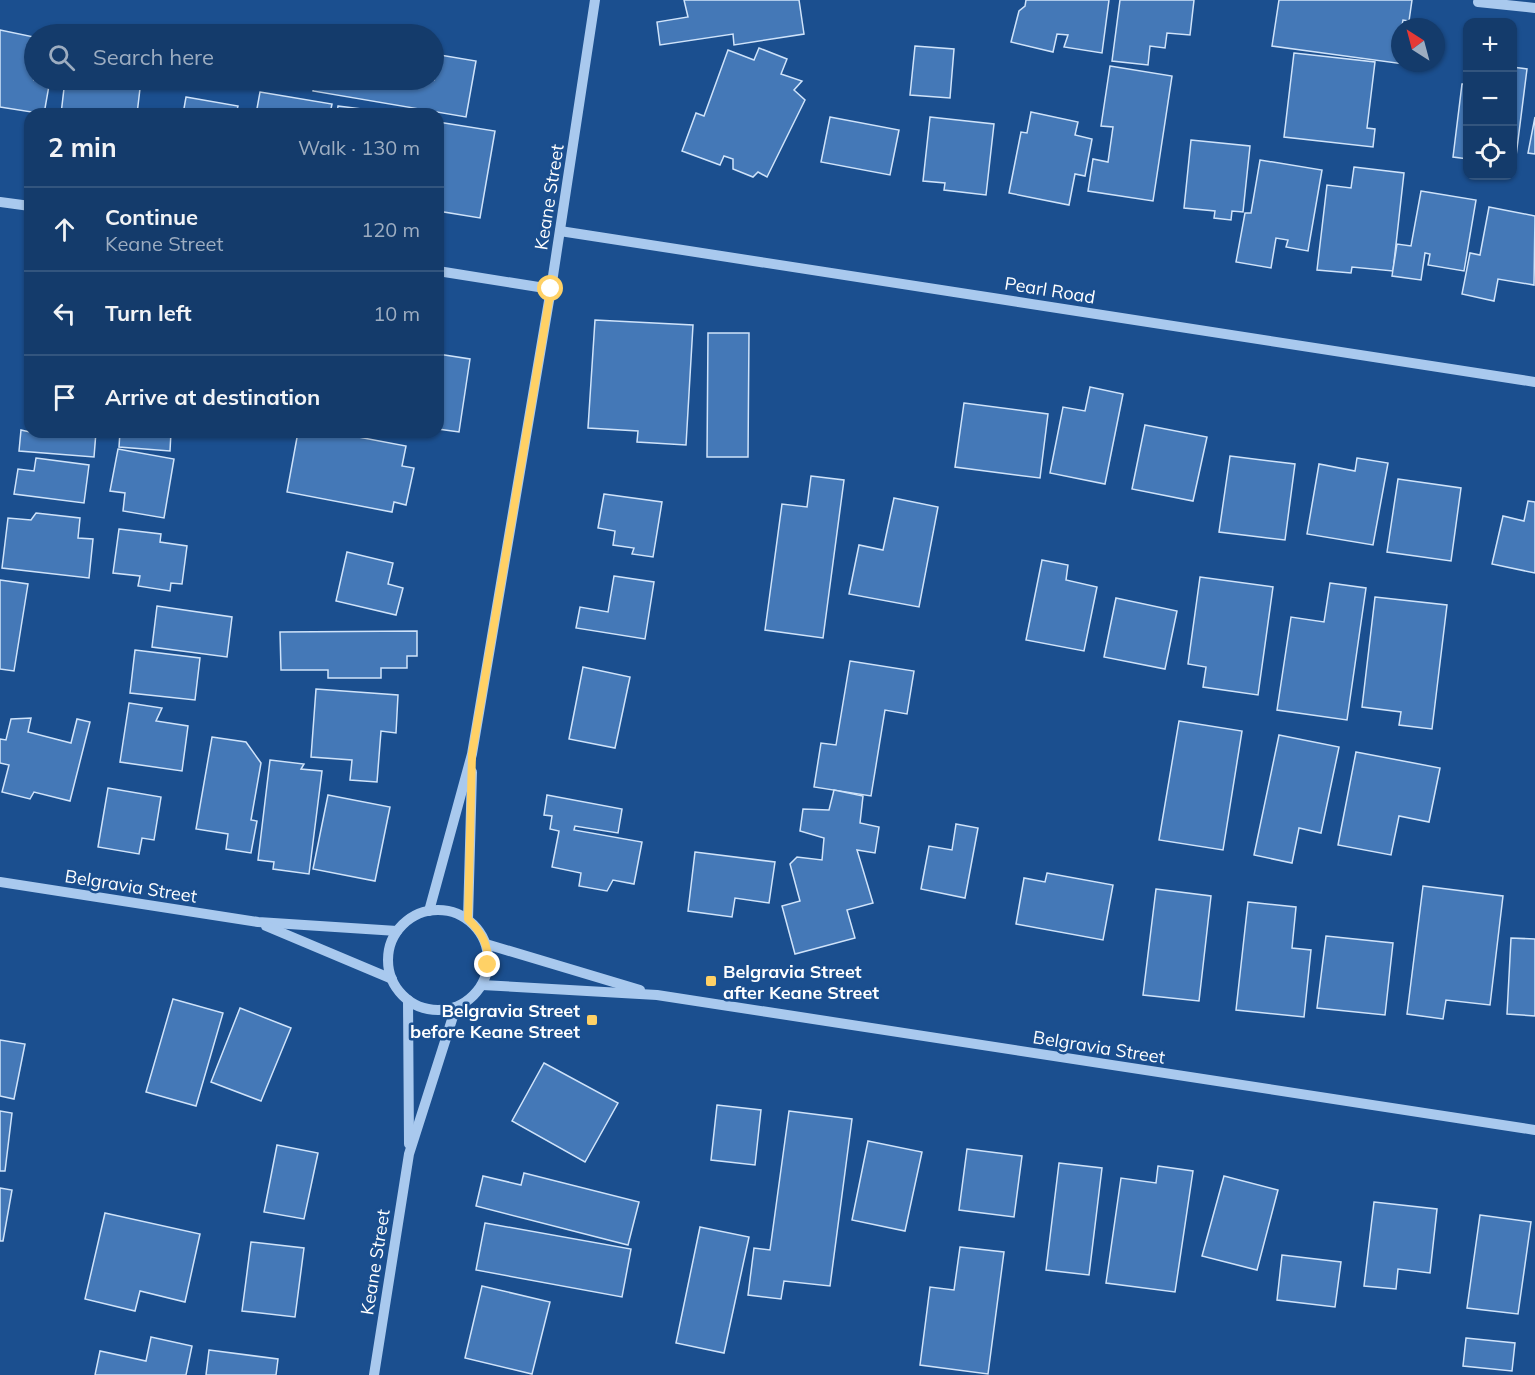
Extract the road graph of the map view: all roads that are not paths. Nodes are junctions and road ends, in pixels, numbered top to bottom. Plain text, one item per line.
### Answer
1 (595, 0) edge
2 (1478, 2) dead end
3 (1535, 8) edge
4 (0, 202) edge
5 (24, 205) edge
6 (560, 231) junction
7 (444, 272) edge
8 (551, 289) junction
9 (1535, 382) edge
10 (472, 754) junction
11 (0, 882) edge
12 (429, 911) junction
13 (468, 919) junction
14 (258, 922) junction
15 (397, 931) junction
16 (486, 944) junction
17 (392, 979) junction
18 (482, 985) junction
19 (657, 995) junction
20 (408, 1000) junction
21 (456, 1006) junction
22 (1535, 1130) edge
23 (409, 1154) junction
24 (374, 1375) edge

1 - 6 street, Keane Street
2 - 3 street
4 - 5 street
6 - 8 street, Keane Street
6 - 9 street, Pearl Road
7 - 8 street
8 - 10 street, Keane Street
10 - 12 street, Keane Street
10 - 13 street, Keane Street
11 - 14 street, Belgravia Street
12 - 13 street
12 - 15 street
13 - 16 street
14 - 15 street, Belgravia Street
14 - 17 street, Belgravia Street
15 - 17 street
16 - 18 street
16 - 19 street, Belgravia Street
17 - 20 street
18 - 19 street, Belgravia Street
18 - 21 street
19 - 22 street, Belgravia Street
20 - 21 street
20 - 23 street, Keane Street
21 - 23 street, Keane Street
23 - 24 street, Keane Street

